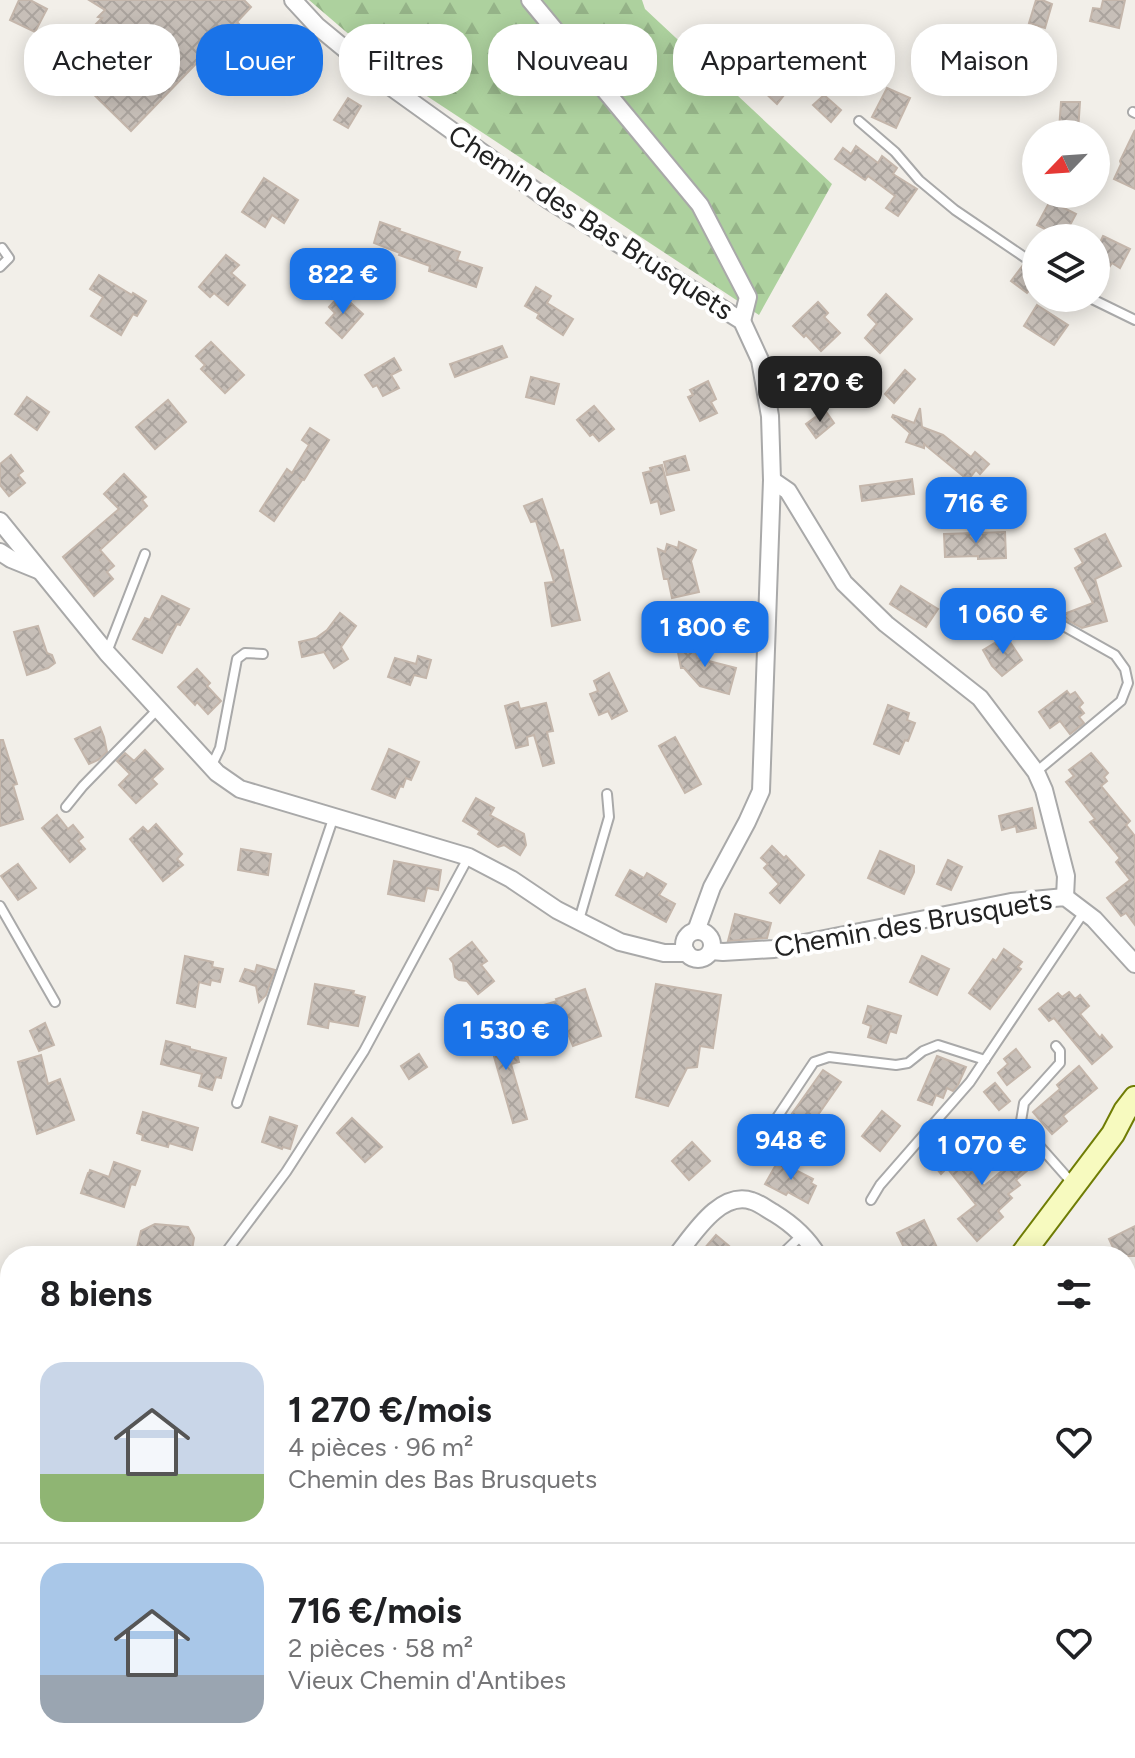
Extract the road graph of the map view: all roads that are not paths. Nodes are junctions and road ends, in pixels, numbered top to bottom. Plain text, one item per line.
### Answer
1 (293, 0) edge
2 (530, 0) edge
3 (859, 121) dead end
4 (2, 248) dead end
5 (1022, 255) edge
6 (0, 267) edge
7 (1110, 308) edge
8 (1135, 320) edge
9 (742, 321) junction
10 (772, 480) junction
11 (0, 521) edge
12 (0, 552) edge
13 (145, 554) dead end
14 (41, 571) junction
15 (1053, 620) dead end
16 (107, 653) junction
17 (263, 654) dead end
18 (159, 709) junction
19 (211, 766) junction
20 (1036, 772) junction
21 (607, 794) dead end
22 (66, 807) dead end
23 (334, 816) junction
24 (469, 857) junction
25 (1065, 897) junction
26 (0, 906) edge
27 (1084, 912) junction
28 (579, 921) junction
29 (696, 931) junction
30 (711, 951) junction
31 (687, 953) junction
32 (1135, 964) edge
33 (55, 1002) dead end
34 (1056, 1046) dead end
35 (985, 1060) junction
36 (1135, 1098) edge
37 (237, 1103) dead end
38 (1135, 1118) edge
39 (772, 1125) dead end
40 (1113, 1134) junction
41 (1074, 1186) junction
42 (871, 1200) dead end
43 (802, 1235) junction
44 (230, 1246) edge
45 (684, 1246) edge
46 (790, 1246) edge
47 (812, 1246) edge
48 (1029, 1246) edge

1 - 9 street, Chemin des Bas Brusquets
2 - 9 street, Chemin des Bas Brusquets
3 - 5 lane
4 - 6 lane
7 - 8 lane
9 - 10 street, Chemin des Bas Brusquets
10 - 20 street
10 - 29 street, Chemin des Bas Brusquets
11 - 14 street
12 - 14 street
13 - 16 lane
14 - 16 street
15 - 20 lane
16 - 18 street
17 - 19 lane
18 - 19 street
18 - 22 lane
19 - 23 street
20 - 25 street
21 - 28 lane
23 - 24 street
23 - 37 lane
24 - 28 street
24 - 44 lane
25 - 27 street, Chemin des Brusquets
25 - 30 street, Chemin des Brusquets
26 - 33 lane
27 - 32 street, Chemin des Brusquets
27 - 35 lane
28 - 31 street
29 - 30 street
29 - 31 street
30 - 31 street
34 - 41 lane
35 - 39 lane
35 - 42 lane
36 - 40 main road
38 - 40 main road
40 - 41 main road
41 - 48 main road
43 - 45 street
43 - 46 lane
43 - 47 street

